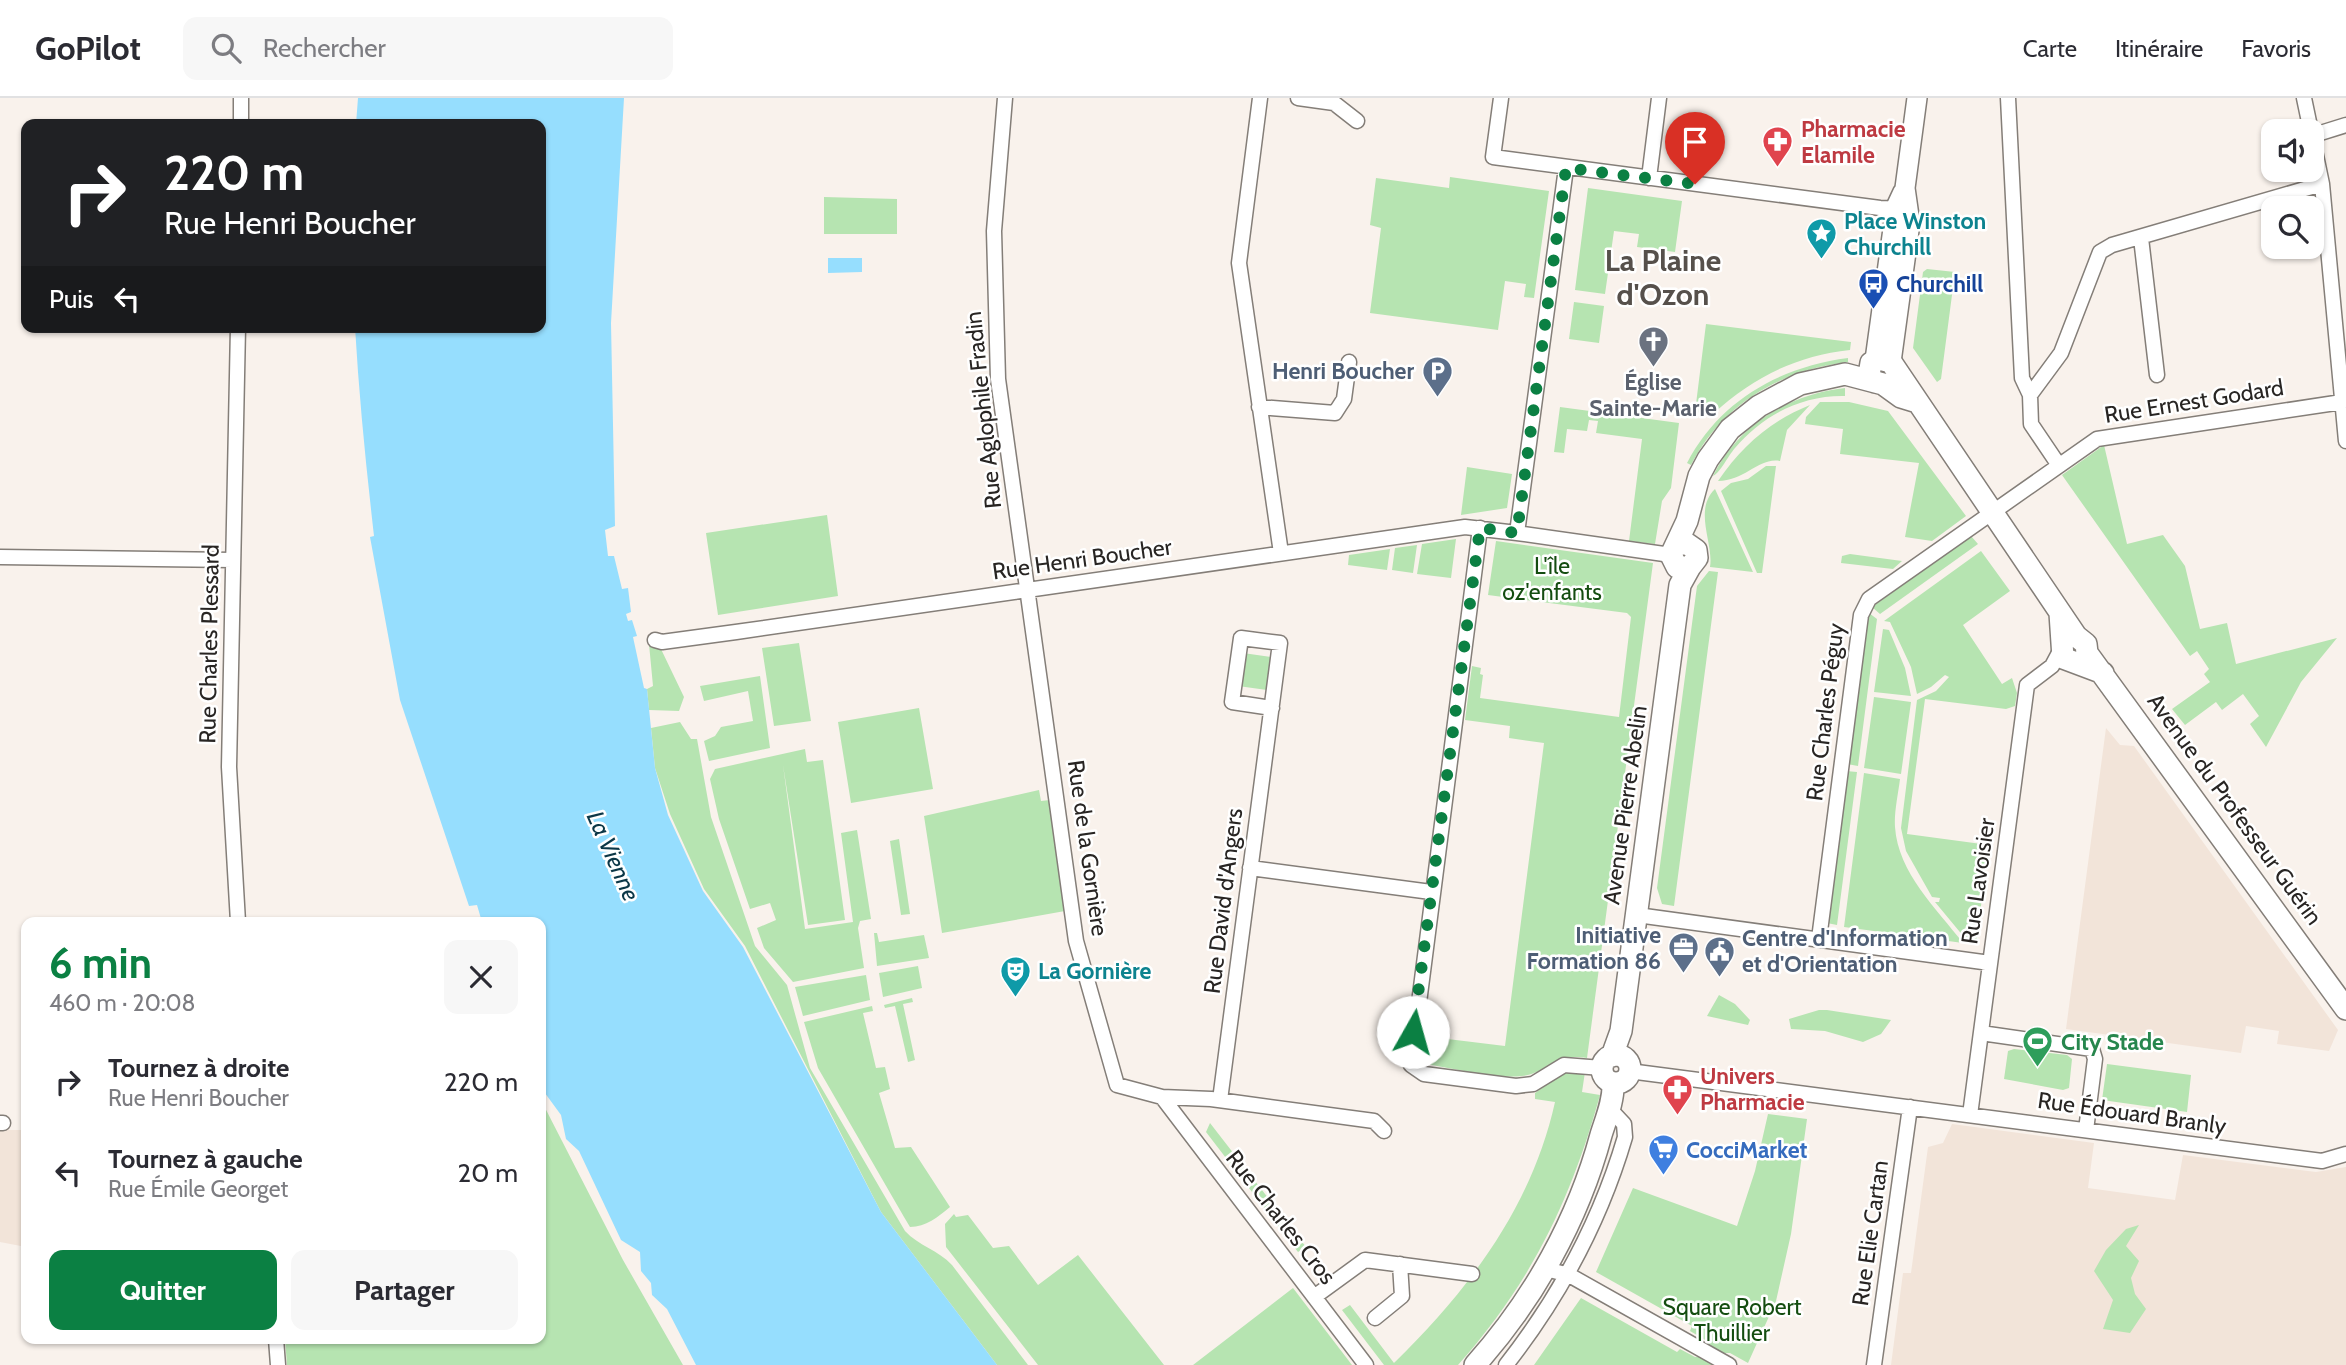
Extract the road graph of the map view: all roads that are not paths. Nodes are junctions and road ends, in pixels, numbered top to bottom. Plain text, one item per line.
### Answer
1 (241, 98) edge
2 (1005, 98) edge
3 (1260, 98) edge
4 (1298, 98) edge
5 (1501, 98) edge
6 (1659, 98) edge
7 (1917, 98) edge
8 (2008, 98) edge
9 (2304, 98) edge
10 (241, 119) edge
11 (2310, 119) edge
12 (1357, 121) dead end
13 (2346, 125) edge
14 (2324, 132) edge
15 (1566, 168) junction
16 (1649, 178) junction
17 (2322, 184) joint
18 (1901, 208) junction
19 (2141, 238) junction
20 (238, 333) edge
21 (1349, 362) dead end
22 (1881, 370) junction
23 (2157, 375) dead end
24 (2029, 395) junction
25 (2343, 402) junction
26 (1259, 407) junction
27 (2346, 441) edge
28 (2058, 464) junction
29 (1991, 513) junction
30 (1480, 528) junction
31 (1517, 533) junction
32 (1281, 553) junction
33 (0, 557) edge
34 (233, 560) junction
35 (1681, 560) junction
36 (1029, 590) junction
37 (655, 640) dead end
38 (2070, 653) junction
39 (1272, 708) junction
40 (1250, 868) junction
41 (1432, 892) junction
42 (1637, 915) junction
43 (238, 917) edge
44 (1819, 939) junction
45 (1990, 963) junction
46 (2346, 1009) edge
47 (1981, 1032) junction
48 (1616, 1068) junction
49 (1162, 1097) junction
50 (1220, 1100) junction
51 (1910, 1107) junction
52 (1609, 1108) junction
53 (1970, 1115) junction
54 (2085, 1130) junction
55 (1384, 1131) dead end
56 (2346, 1154) edge
57 (1400, 1264) junction
58 (1546, 1269) junction
59 (1472, 1274) dead end
60 (1569, 1275) junction
61 (1314, 1297) junction
62 (1375, 1318) dead end
63 (276, 1344) edge
64 (1725, 1362) edge
65 (278, 1365) edge
66 (1366, 1365) edge
67 (1475, 1365) edge
68 (1506, 1365) edge
69 (1874, 1365) edge

1 - 10 street
2 - 36 street, Rue Aglophile Fradin
3 - 26 street
4 - 12 street
5 - 15 street
6 - 16 street
7 - 18 main road
8 - 24 street
9 - 11 street
13 - 14 street
15 - 16 street
15 - 31 street
16 - 18 street
17 - 19 street
17 - 25 street
18 - 22 main road
19 - 23 street
19 - 24 street
20 - 34 street, Rue Charles Plessard
21 - 26 street
22 - 29 main road
22 - 35 main road, Avenue Pierre Abelin
24 - 28 street
25 - 27 street
25 - 28 street, Rue Ernest Godard
26 - 32 street
28 - 29 street, Rue Ernest Godard
29 - 38 main road, Avenue du Professeur Guérin
29 - 44 street, Rue Charles Péguy
30 - 31 street, Rue Henri Boucher
30 - 32 street, Rue Henri Boucher
30 - 41 street, Rue Édouard Branly
31 - 35 street, Rue Henri Boucher
32 - 36 street, Rue Henri Boucher
33 - 34 street
34 - 43 street, Rue Charles Plessard
35 - 42 main road, Avenue Pierre Abelin
36 - 37 street, Rue Henri Boucher
36 - 49 street, Rue de la Gornière
38 - 45 street, Rue Lavoisier
38 - 46 main road, Avenue du Professeur Guérin
39 - 39 street, Rue David d'Angers
39 - 40 street, Rue David d'Angers
40 - 41 street
40 - 50 street, Rue David d'Angers
41 - 48 street, Rue Édouard Branly
42 - 44 street
42 - 48 main road, Avenue Pierre Abelin
44 - 45 street
45 - 47 street, Rue Lavoisier
47 - 53 street, Rue Lavoisier
47 - 54 street
48 - 51 street, Rue Édouard Branly
48 - 52 main road, Avenue Pierre Abelin
49 - 50 street, Rue de la Gornière
49 - 61 street, Rue Charles Cros
50 - 55 street, Rue de la Gornière
51 - 53 street, Rue Édouard Branly
51 - 69 street, Rue Elie Cartan
52 - 58 main road, Avenue Pierre Abelin
52 - 60 street
53 - 54 street, Rue Édouard Branly
54 - 56 street, Rue Édouard Branly
57 - 59 street
57 - 61 street
57 - 62 street
58 - 60 street
58 - 67 main road, Avenue Pierre Abelin
60 - 64 street
60 - 68 street
61 - 66 street, Rue Charles Cros
63 - 65 street

